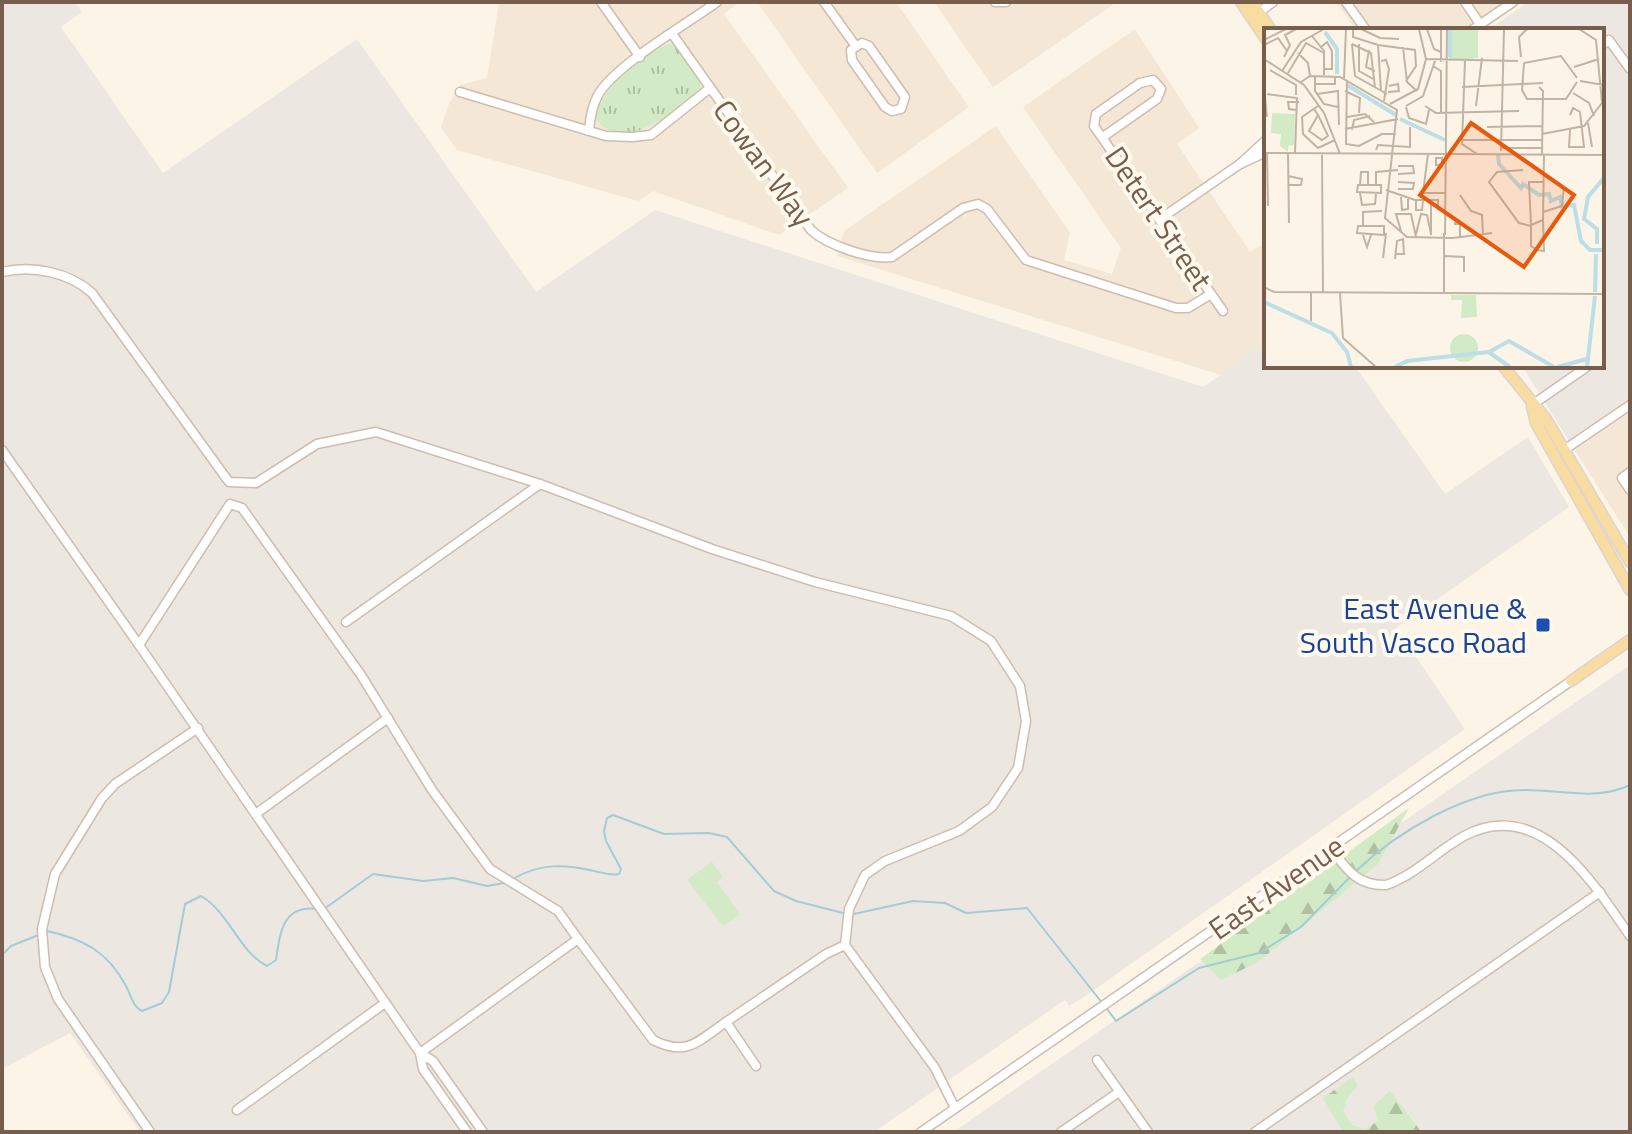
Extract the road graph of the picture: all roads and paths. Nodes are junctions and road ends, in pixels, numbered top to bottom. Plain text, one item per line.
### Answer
1 (601, 2) edge
2 (717, 2) edge
3 (824, 2) edge
4 (995, 2) edge
5 (1006, 2) edge
6 (1241, 2) edge
7 (1273, 2) edge
8 (1346, 2) edge
9 (1465, 2) edge
10 (1513, 2) edge
11 (1254, 10) edge
12 (1476, 27) edge
13 (1269, 28) edge
14 (1365, 28) edge
15 (1264, 34) edge
16 (673, 35) junction
17 (1604, 44) edge
18 (855, 45) junction
19 (640, 57) junction
20 (1630, 69) edge
21 (710, 88) junction
22 (460, 92) dead end
23 (589, 131) junction
24 (1103, 137) junction
25 (1264, 142) edge
26 (1264, 153) edge
27 (1240, 164) junction
28 (1160, 219) junction
29 (2, 272) edge
30 (1211, 294) junction
31 (1223, 311) dead end
32 (1504, 368) edge
33 (1585, 368) edge
34 (1532, 405) junction
35 (1630, 405) edge
36 (2, 450) edge
37 (1564, 450) junction
38 (1630, 472) edge
39 (540, 484) junction
40 (1630, 490) edge
41 (1630, 562) edge
42 (1630, 590) edge
43 (346, 622) dead end
44 (1630, 640) edge
45 (139, 645) junction
46 (1571, 681) joint
47 (388, 718) junction
48 (198, 728) junction
49 (257, 813) junction
50 (1331, 849) junction
51 (1600, 892) junction
52 (1630, 936) edge
53 (578, 939) junction
54 (845, 945) junction
55 (385, 1003) junction
56 (726, 1022) junction
57 (420, 1053) junction
58 (1097, 1060) dead end
59 (756, 1066) dead end
60 (1119, 1092) junction
61 (955, 1108) junction
62 (237, 1110) dead end
63 (150, 1132) edge
64 (467, 1132) edge
65 (483, 1132) edge
66 (921, 1132) edge
67 (1061, 1132) edge
68 (1148, 1132) edge
69 (1255, 1132) edge

1 - 19 street
2 - 16 street
3 - 18 street
4 - 5 street
6 - 11 main road
7 - 11 street
8 - 14 street
9 - 12 street
10 - 12 street
11 - 13 main road
11 - 15 main road
16 - 19 street
16 - 21 street, Cowan Way
17 - 20 street
18 - 18 street
19 - 23 street
21 - 23 street
21 - 30 street, Cowan Way
22 - 23 street
24 - 24 street, Detert Street
24 - 28 street, Detert Street
25 - 27 street
26 - 27 street
27 - 28 street
28 - 30 street, Detert Street
29 - 39 street
30 - 31 street, Detert Street
32 - 34 main road
33 - 34 street
34 - 37 main road
34 - 42 main road
35 - 37 street
36 - 45 street
37 - 41 main road
38 - 40 street
39 - 43 street
39 - 54 street
44 - 46 main road, East Avenue
45 - 47 street
45 - 48 street
46 - 50 street, East Avenue
47 - 49 street
47 - 53 street
48 - 49 street
48 - 63 street
49 - 55 street
50 - 51 street
50 - 61 street, East Avenue
51 - 52 street
51 - 69 street
53 - 56 street
53 - 57 street
54 - 56 street
54 - 61 street
55 - 57 street
55 - 62 street
56 - 59 street
57 - 64 street
57 - 65 street
58 - 60 street
60 - 67 street
60 - 68 street
61 - 66 street, East Avenue

